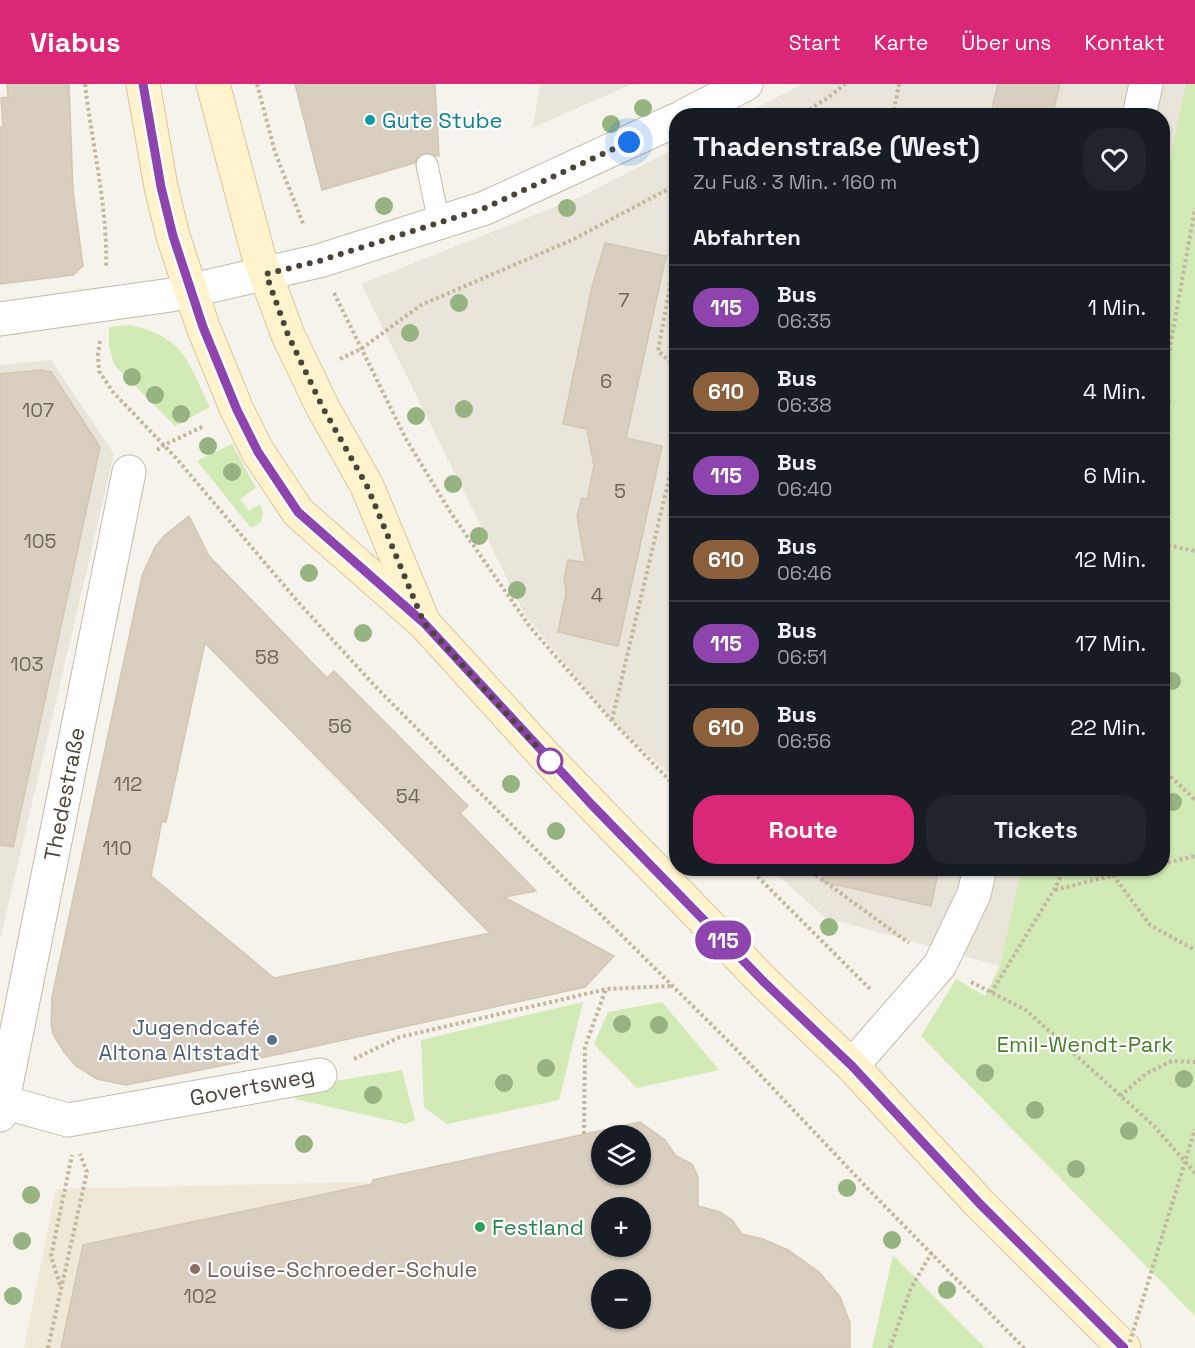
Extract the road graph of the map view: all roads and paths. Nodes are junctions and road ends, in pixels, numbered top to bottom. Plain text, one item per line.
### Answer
1 (143, 84) edge
2 (213, 84) edge
3 (257, 84) edge
4 (746, 84) edge
5 (845, 84) edge
6 (899, 84) edge
7 (1146, 84) edge
8 (700, 108) edge
9 (812, 108) edge
10 (894, 108) edge
11 (1141, 108) edge
12 (669, 123) edge
13 (428, 165) dead end
14 (669, 189) edge
15 (1195, 208) edge
16 (439, 222) junction
17 (319, 261) junction
18 (266, 274) junction
19 (191, 291) junction
20 (669, 291) edge
21 (0, 319) edge
22 (1170, 347) edge
23 (361, 349) junction
24 (669, 361) edge
25 (1170, 402) edge
26 (1174, 403) dead end
27 (237, 410) junction
28 (129, 472) dead end
29 (669, 479) edge
30 (1170, 546) edge
31 (1195, 551) edge
32 (424, 623) junction
33 (612, 721) junction
34 (1170, 776) edge
35 (669, 781) edge
36 (1195, 800) edge
37 (1195, 856) edge
38 (1170, 862) edge
39 (757, 876) edge
40 (817, 876) edge
41 (978, 876) edge
42 (1061, 876) edge
43 (1109, 876) edge
44 (1114, 876) edge
45 (1054, 890) junction
46 (1195, 950) edge
47 (940, 965) junction
48 (672, 986) junction
49 (607, 989) junction
50 (991, 993) junction
51 (898, 1016) junction
52 (1195, 1062) edge
53 (852, 1066) junction
54 (320, 1075) joint
55 (1120, 1096) junction
56 (1, 1108) edge
57 (1195, 1129) edge
58 (584, 1134) dead end
59 (73, 1151) dead end
60 (87, 1172) dead end
61 (1195, 1173) edge
62 (932, 1252) junction
63 (61, 1287) junction
64 (48, 1348) edge
65 (890, 1348) edge
66 (1024, 1348) edge
67 (1126, 1348) edge

1 - 19 main road
2 - 18 main road
3 - 17 path
4 - 8 street
5 - 9 path
6 - 10 path
7 - 11 street
12 - 16 street
13 - 16 lane
14 - 23 path
15 - 22 path
16 - 17 street
17 - 18 street
17 - 23 path
18 - 19 street
18 - 32 main road
19 - 21 street
19 - 27 main road
20 - 24 path
23 - 33 path
25 - 26 path
27 - 32 main road
27 - 48 path
28 - 56 street, Thedestraße
29 - 33 path
30 - 31 path
32 - 53 main road
33 - 35 path
34 - 36 path
37 - 38 path
39 - 51 path
40 - 47 path
41 - 47 street
42 - 45 path
43 - 45 path
44 - 46 path
45 - 50 path
47 - 50 path
47 - 51 street
48 - 49 path, Govertsweg
48 - 62 path
49 - 54 path, Govertsweg
49 - 58 path
50 - 55 path
51 - 53 street
52 - 55 path
53 - 67 main road
54 - 56 street, Govertsweg
55 - 61 path
57 - 67 path, bridge
59 - 63 path
60 - 63 path
62 - 65 path
62 - 66 path
63 - 64 path

